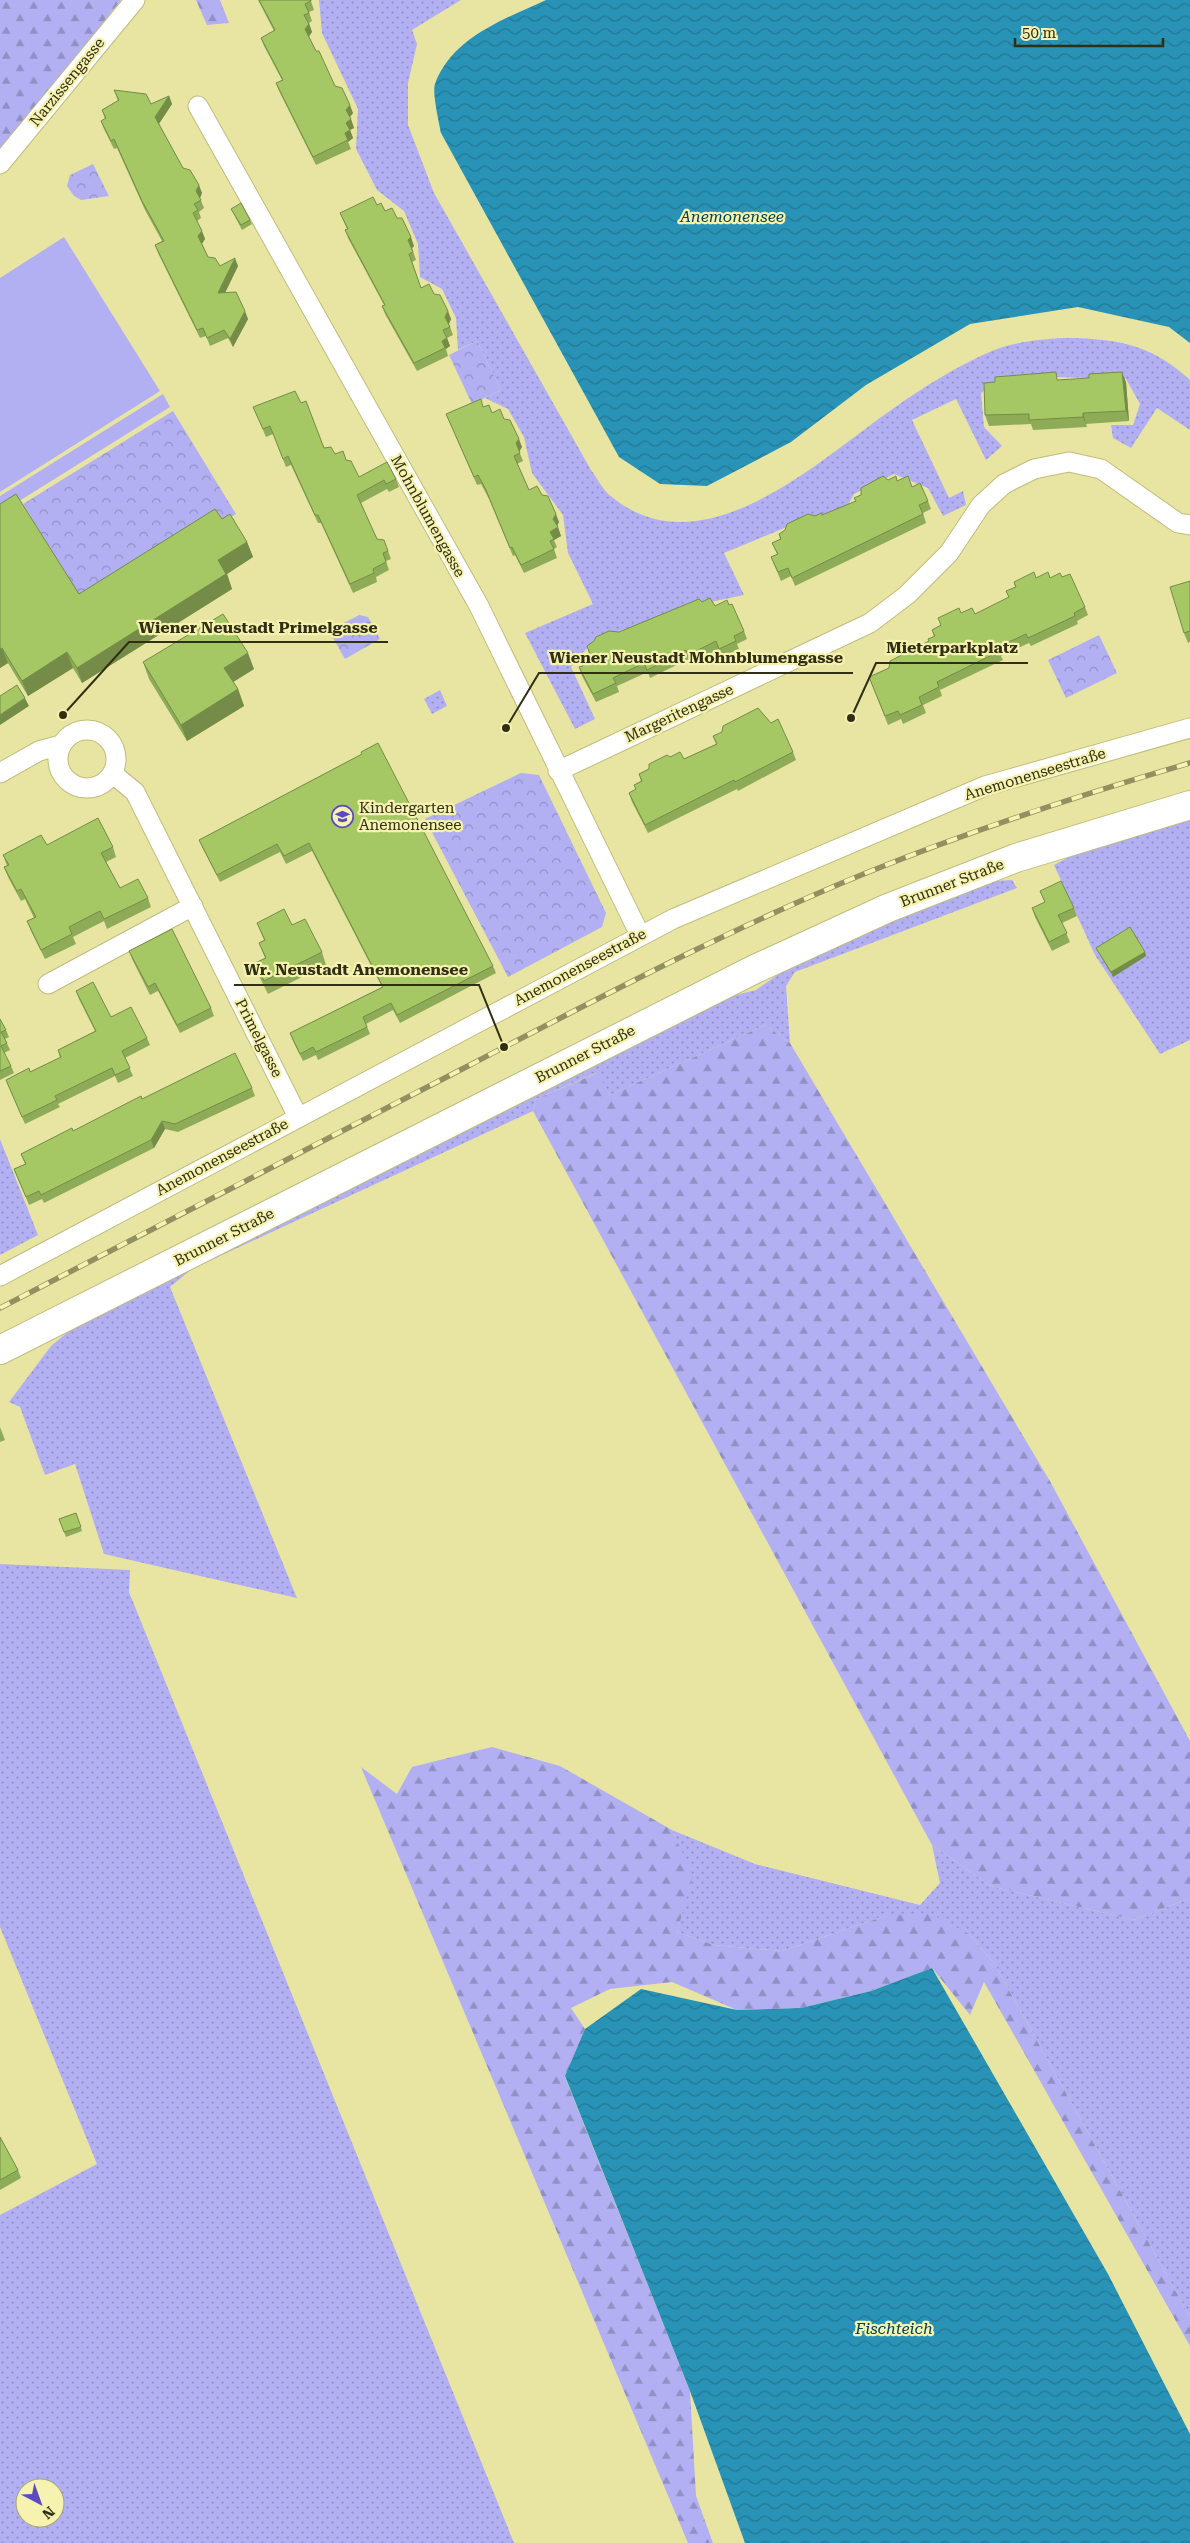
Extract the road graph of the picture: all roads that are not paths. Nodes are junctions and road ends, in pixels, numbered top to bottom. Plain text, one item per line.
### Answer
1 (134, 0) edge
2 (198, 106) dead end
3 (0, 164) edge
4 (1190, 525) edge
5 (1190, 728) edge
6 (61, 745) junction
7 (558, 770) junction
8 (0, 772) edge
9 (113, 774) junction
10 (1190, 805) edge
11 (193, 906) junction
12 (640, 935) junction
13 (48, 984) dead end
14 (298, 1117) junction
15 (0, 1276) edge
16 (0, 1350) edge

1 - 3 street, Narzissengasse
2 - 7 street, Mohnblumengasse
4 - 7 street, Margeritengasse
5 - 12 street, Anemonenseestraße
6 - 8 street
6 - 9 street
6 - 9 street
7 - 12 street, Mohnblumengasse
9 - 11 street, Primelgasse
10 - 16 main road, Brunner Straße
11 - 13 street
11 - 14 street, Primelgasse
12 - 14 street, Anemonenseestraße
14 - 15 street, Anemonenseestraße

